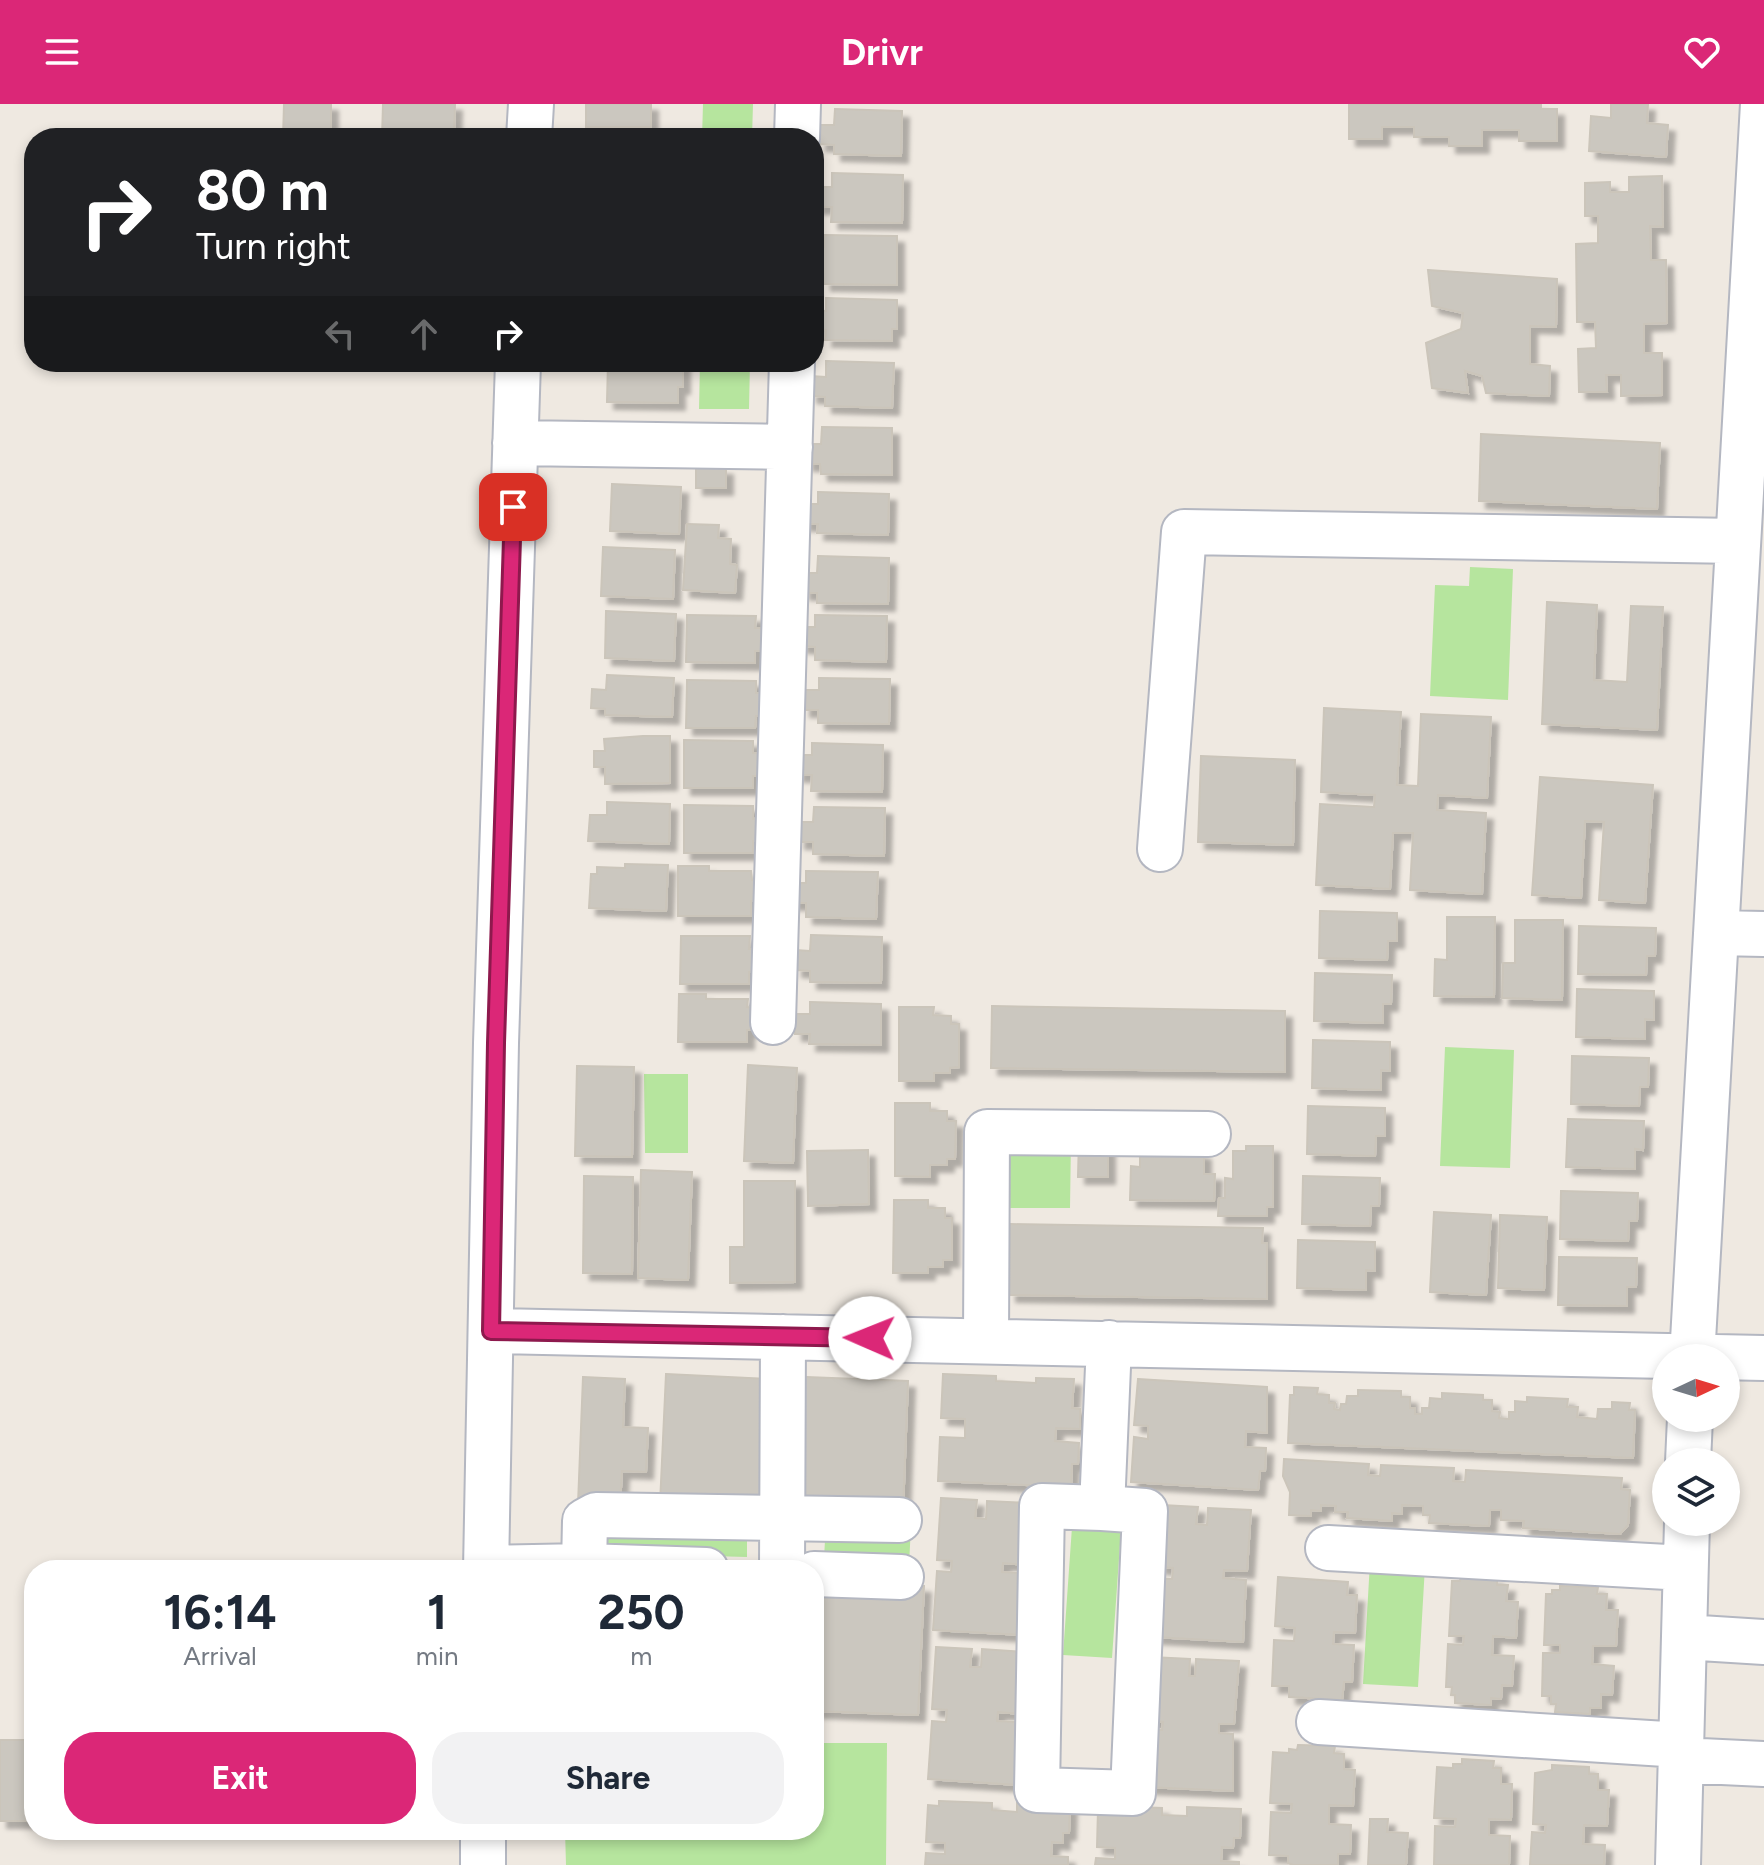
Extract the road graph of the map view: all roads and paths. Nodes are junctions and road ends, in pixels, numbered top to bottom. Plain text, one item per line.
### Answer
1 (531, 104) edge
2 (798, 104) edge
3 (1763, 104) edge
4 (530, 128) edge
5 (797, 128) edge
6 (518, 372) edge
7 (792, 372) edge
8 (515, 443) junction
9 (790, 447) junction
10 (1738, 541) junction
11 (1160, 849) dead end
12 (1716, 933) junction
13 (1764, 934) edge
14 (773, 1022) dead end
15 (1208, 1134) dead end
16 (491, 1331) junction
17 (783, 1337) junction
18 (986, 1341) junction
19 (1109, 1343) junction
20 (1693, 1344) edge
21 (1652, 1355) edge
22 (1740, 1357) edge
23 (1764, 1358) edge
24 (1102, 1508) junction
25 (783, 1520) junction
26 (899, 1520) dead end
27 (1686, 1536) edge
28 (1328, 1548) dead end
29 (486, 1560) edge
30 (584, 1560) edge
31 (782, 1560) edge
32 (1685, 1568) junction
33 (824, 1574) edge
34 (901, 1577) dead end
35 (1684, 1637) junction
36 (1764, 1642) edge
37 (1319, 1722) dead end
38 (1680, 1752) junction
39 (1764, 1764) edge
40 (483, 1840) edge
41 (483, 1865) edge
42 (1678, 1865) edge

1 - 4 street
2 - 5 street
3 - 10 street
6 - 8 street
7 - 9 street
8 - 9 street
8 - 16 street
9 - 14 street
10 - 11 street
10 - 12 street
12 - 13 street
12 - 20 street
15 - 18 street
16 - 17 street
16 - 29 street
17 - 18 street
17 - 25 street
18 - 19 street
19 - 21 street
19 - 24 street
22 - 23 street
24 - 24 street
25 - 26 street
25 - 30 street
25 - 31 street
27 - 32 street
28 - 32 street
32 - 35 street
33 - 34 street
35 - 36 street
35 - 38 street
37 - 38 street
38 - 39 street
38 - 42 street
40 - 41 street

